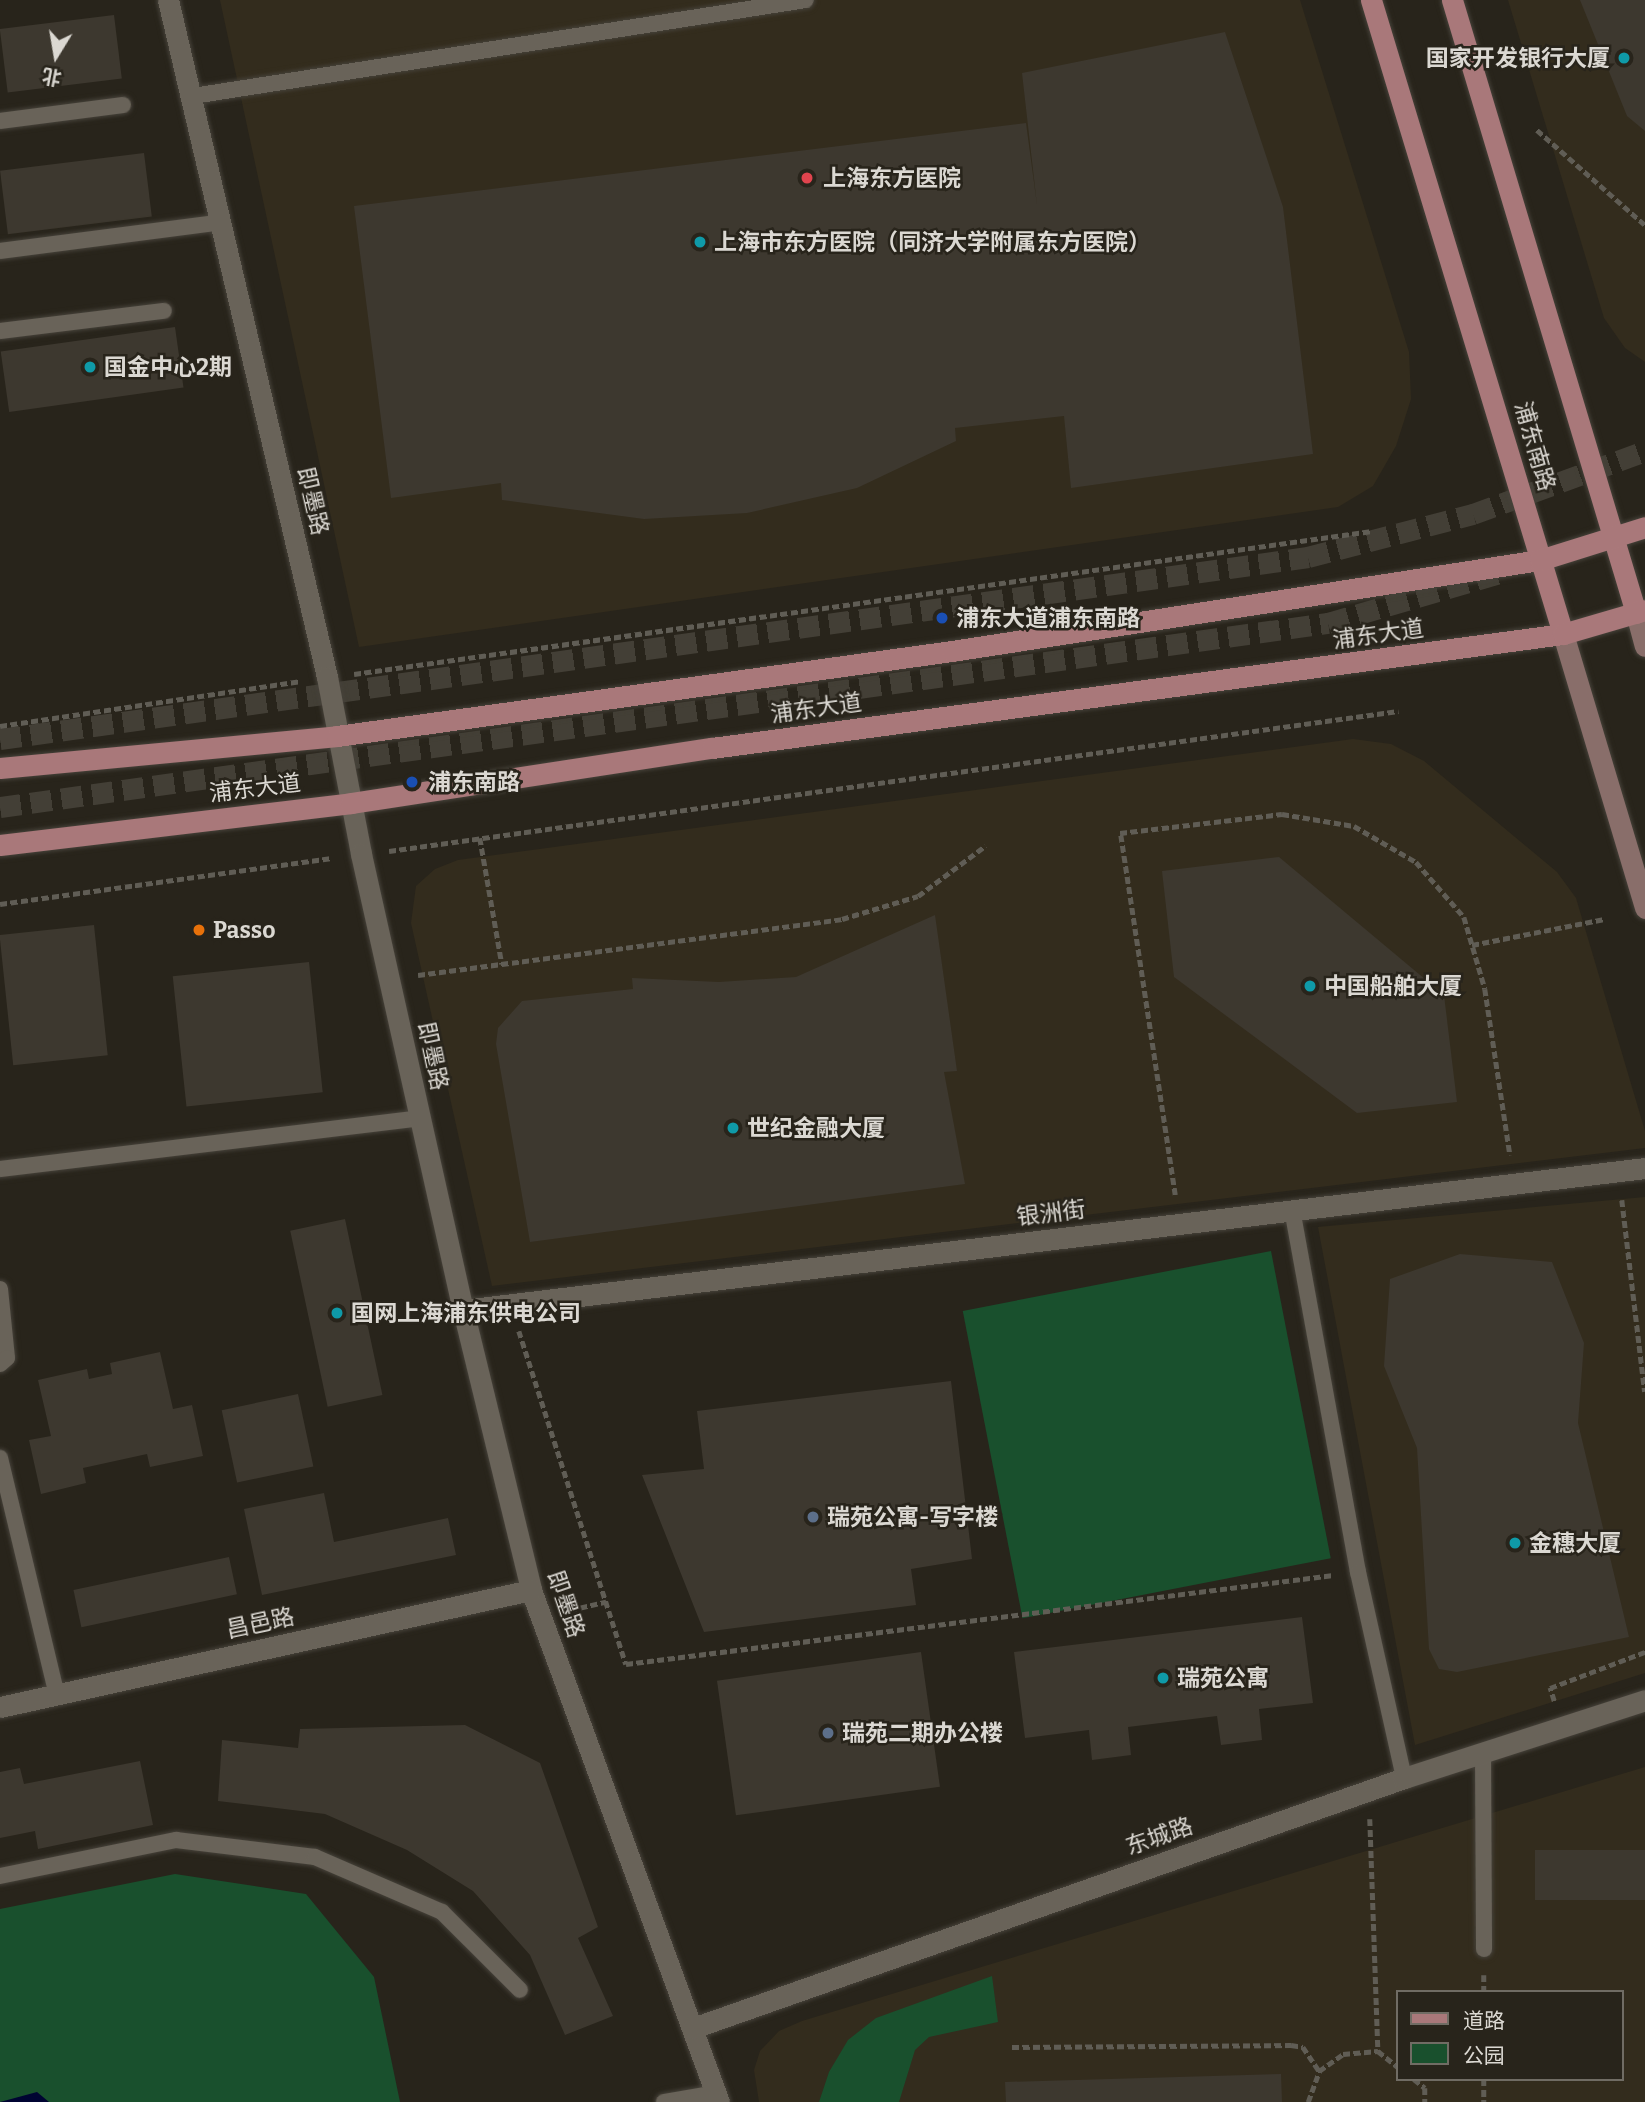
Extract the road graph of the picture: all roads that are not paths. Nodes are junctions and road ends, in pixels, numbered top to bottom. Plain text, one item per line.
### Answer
1 (167, 0) edge
2 (806, 0) edge
3 (1371, 0) edge
4 (1452, 0) edge
5 (193, 96) junction
6 (123, 105) dead end
7 (0, 121) edge
8 (222, 222) junction
9 (0, 251) edge
10 (164, 311) dead end
11 (0, 331) edge
12 (1645, 527) edge
13 (1613, 539) junction
14 (1540, 560) junction
15 (1641, 611) edge
16 (1563, 635) junction
17 (1645, 646) edge
18 (337, 736) junction
19 (0, 768) edge
20 (351, 803) junction
21 (0, 845) edge
22 (1645, 908) edge
23 (419, 1118) junction
24 (1645, 1168) edge
25 (0, 1169) edge
26 (1293, 1209) junction
27 (0, 1289) edge
28 (463, 1310) junction
29 (0, 1364) edge
30 (0, 1458) edge
31 (531, 1590) junction
32 (57, 1695) junction
33 (1645, 1700) edge
34 (0, 1706) edge
35 (1483, 1752) junction
36 (1404, 1777) junction
37 (0, 1876) edge
38 (1484, 1949) dead end
39 (520, 1990) dead end
40 (692, 2028) junction
41 (717, 2097) edge
42 (664, 2102) edge

1 - 5 street, 即墨路
2 - 5 lane
3 - 14 main road, 浦东南路
4 - 13 main road, 浦东南路
5 - 8 street, 即墨路
6 - 7 lane
8 - 9 lane
8 - 18 street, 即墨路
10 - 11 lane
12 - 13 main road, 浦东大道
13 - 14 main road, 浦东大道
13 - 15 main road, 浦东南路
14 - 16 main road, 浦东南路
14 - 18 main road, 浦东大道
15 - 16 main road, 浦东大道
15 - 17 main road, 浦东南路
16 - 20 main road, 浦东大道
16 - 22 main road, 浦东南路
18 - 19 main road, 浦东大道
18 - 20 street, 即墨路
20 - 21 main road, 浦东大道
20 - 23 street, 即墨路
23 - 25 lane
23 - 28 street, 即墨路
24 - 26 street, 银洲街
26 - 28 street, 银洲街
26 - 36 lane
27 - 29 lane
28 - 31 street, 即墨路
30 - 32 lane
31 - 32 street, 昌邑路
31 - 40 street, 即墨路
32 - 34 street, 昌邑路
33 - 35 street, 东城路
35 - 36 street, 东城路
35 - 38 lane
36 - 40 street, 东城路
37 - 39 lane
40 - 41 street, 即墨路
41 - 42 lane

